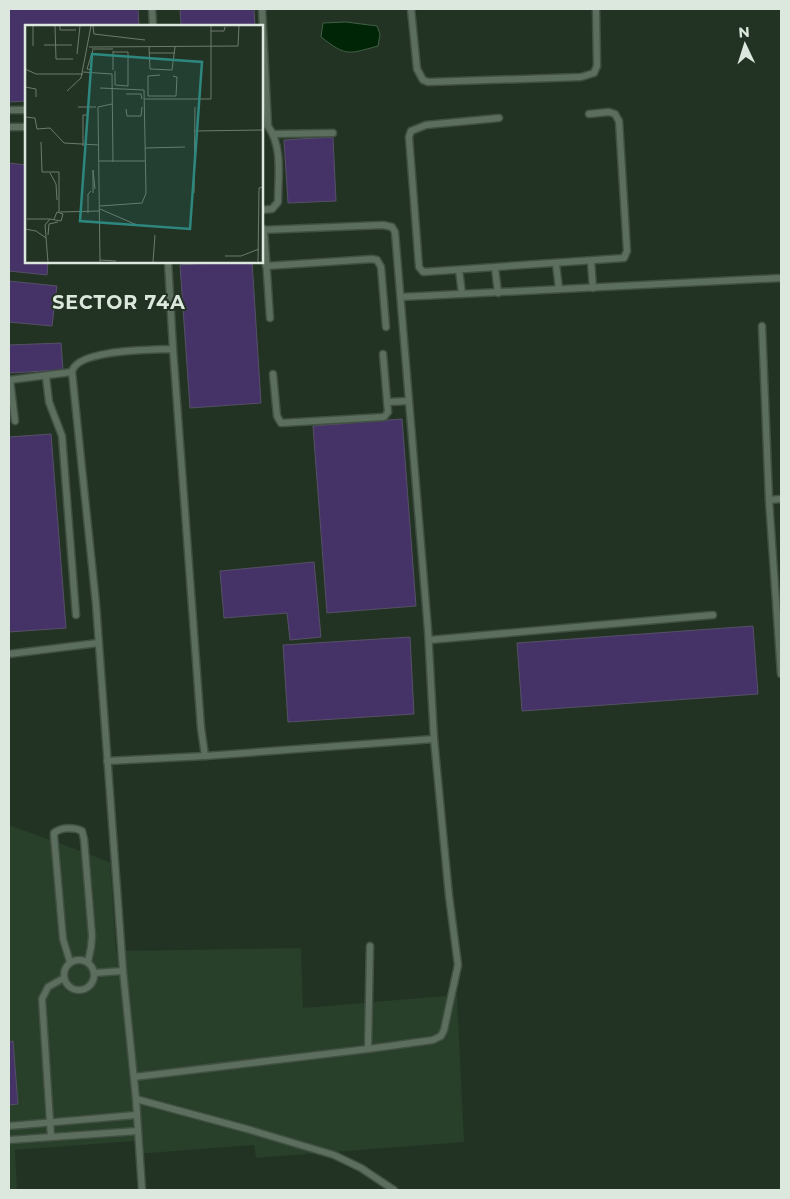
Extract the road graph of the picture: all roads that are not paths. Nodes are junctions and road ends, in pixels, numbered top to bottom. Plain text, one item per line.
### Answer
1 (152, 9) edge
2 (262, 9) edge
3 (411, 9) edge
4 (596, 9) edge
5 (153, 25) edge
6 (9, 110) edge
7 (25, 110) edge
8 (589, 114) dead end
9 (499, 118) dead end
10 (9, 127) edge
11 (25, 127) edge
12 (334, 133) dead end
13 (274, 134) junction
14 (262, 210) edge
15 (262, 230) edge
16 (168, 262) edge
17 (591, 262) junction
18 (556, 264) junction
19 (266, 266) junction
20 (495, 268) junction
21 (459, 270) junction
22 (781, 278) edge
23 (592, 288) junction
24 (559, 289) junction
25 (498, 292) junction
26 (462, 294) junction
27 (400, 298) junction
28 (270, 318) dead end
29 (762, 326) dead end
30 (386, 327) dead end
31 (173, 349) junction
32 (384, 354) dead end
33 (72, 372) junction
34 (273, 374) dead end
35 (46, 377) junction
36 (10, 380) edge
37 (409, 401) junction
38 (387, 402) junction
39 (15, 421) dead end
40 (781, 499) edge
41 (770, 500) junction
42 (76, 615) dead end
43 (713, 615) dead end
44 (429, 640) junction
45 (98, 643) junction
46 (9, 654) edge
47 (781, 674) edge
48 (434, 739) junction
49 (205, 756) junction
50 (107, 761) junction
51 (370, 946) dead end
52 (70, 962) junction
53 (88, 962) junction
54 (123, 971) junction
55 (94, 972) junction
56 (64, 978) junction
57 (368, 1049) junction
58 (134, 1077) junction
59 (136, 1099) junction
60 (136, 1115) junction
61 (50, 1122) junction
62 (9, 1126) edge
63 (138, 1131) junction
64 (51, 1137) junction
65 (9, 1140) edge
66 (142, 1190) edge
67 (394, 1190) edge

1 - 5 lane
2 - 13 lane
3 - 4 lane
6 - 7 lane
8 - 17 lane
9 - 21 lane
10 - 11 lane
12 - 13 lane
13 - 14 lane
15 - 19 lane
15 - 27 lane
16 - 31 lane
17 - 18 lane
17 - 23 lane
18 - 20 lane
18 - 24 lane
19 - 28 lane
19 - 30 lane
20 - 21 lane
20 - 25 lane
21 - 26 lane
22 - 23 lane
23 - 24 lane
24 - 25 lane
25 - 26 lane
26 - 27 lane
27 - 37 lane
29 - 41 lane
31 - 33 lane
31 - 49 lane
32 - 38 lane
33 - 35 lane
33 - 45 lane
34 - 38 lane
35 - 36 lane
35 - 42 lane
36 - 39 lane
37 - 38 lane
37 - 44 lane
40 - 41 lane
41 - 47 lane
43 - 44 lane
44 - 48 lane
45 - 46 lane
45 - 50 lane
48 - 49 lane
48 - 57 lane
49 - 50 lane
50 - 54 lane
51 - 57 lane
52 - 53 lane
52 - 53 lane
52 - 56 lane
53 - 55 lane
54 - 55 lane
54 - 58 lane
55 - 56 lane
56 - 61 lane
57 - 58 lane
58 - 59 lane
59 - 60 lane
59 - 67 lane
60 - 61 lane
60 - 63 lane
61 - 62 lane
61 - 64 lane
63 - 64 lane
63 - 66 lane
64 - 65 lane

